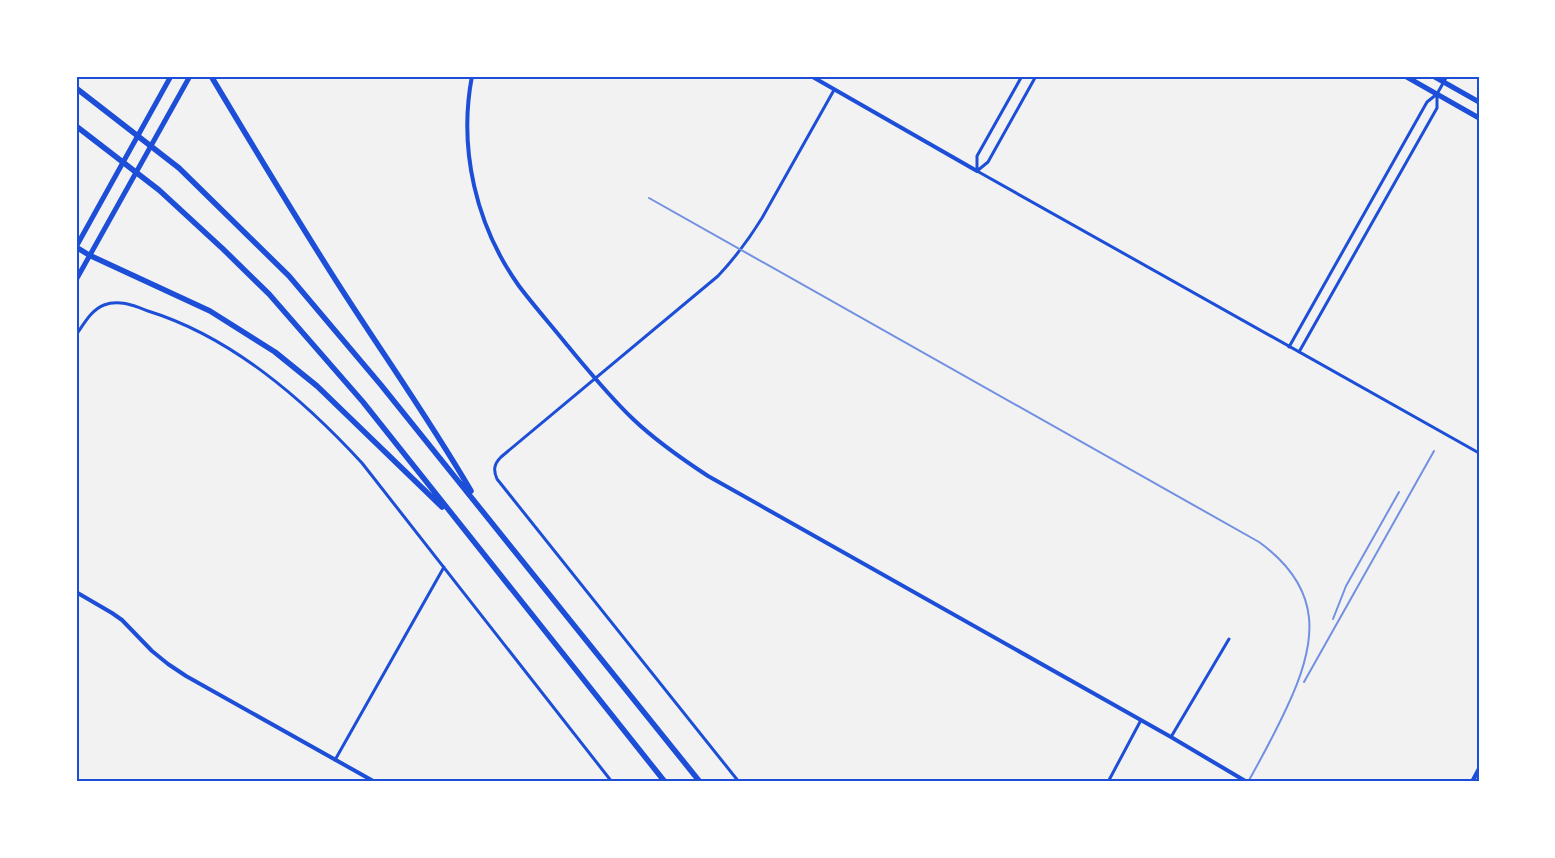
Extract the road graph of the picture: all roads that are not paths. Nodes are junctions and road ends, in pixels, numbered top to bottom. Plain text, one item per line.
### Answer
1 (171, 76) edge
2 (190, 76) edge
3 (211, 76) edge
4 (472, 76) edge
5 (810, 76) edge
6 (1022, 76) edge
7 (1036, 76) edge
8 (1405, 76) edge
9 (1432, 76) edge
10 (1447, 76) edge
11 (1444, 82) junction
12 (76, 88) edge
13 (834, 90) junction
14 (1437, 94) junction
15 (1479, 102) edge
16 (1479, 118) edge
17 (76, 126) edge
18 (977, 171) junction
19 (76, 247) edge
20 (90, 255) junction
21 (76, 280) edge
22 (76, 335) edge
23 (1289, 347) junction
24 (1298, 352) junction
25 (595, 379) junction
26 (1479, 453) edge
27 (479, 506) junction
28 (458, 522) junction
29 (444, 567) junction
30 (76, 592) edge
31 (1229, 638) dead end
32 (1141, 720) junction
33 (1171, 738) junction
34 (335, 760) junction
35 (1479, 769) edge
36 (375, 782) edge
37 (612, 782) edge
38 (665, 782) edge
39 (700, 782) edge
40 (739, 782) edge
41 (1108, 782) edge
42 (1247, 782) edge
43 (1472, 782) edge

1 - 19 main road
2 - 20 main road
3 - 27 highway
4 - 25 street
5 - 13 street
6 - 18 street
7 - 18 street
8 - 14 main road
9 - 11 main road
10 - 11 street
11 - 14 street
11 - 15 main road
12 - 27 highway
13 - 18 street
13 - 25 street
14 - 16 main road
14 - 23 street
14 - 24 street
17 - 28 highway
18 - 23 street
19 - 20 highway
20 - 21 main road
20 - 28 highway
22 - 29 street
23 - 24 street
24 - 26 street
25 - 32 street
25 - 40 street
27 - 39 highway
28 - 38 highway
29 - 34 street
29 - 37 street
30 - 34 street
31 - 33 street
32 - 33 street
32 - 41 street
33 - 42 street
34 - 36 street
35 - 43 main road

